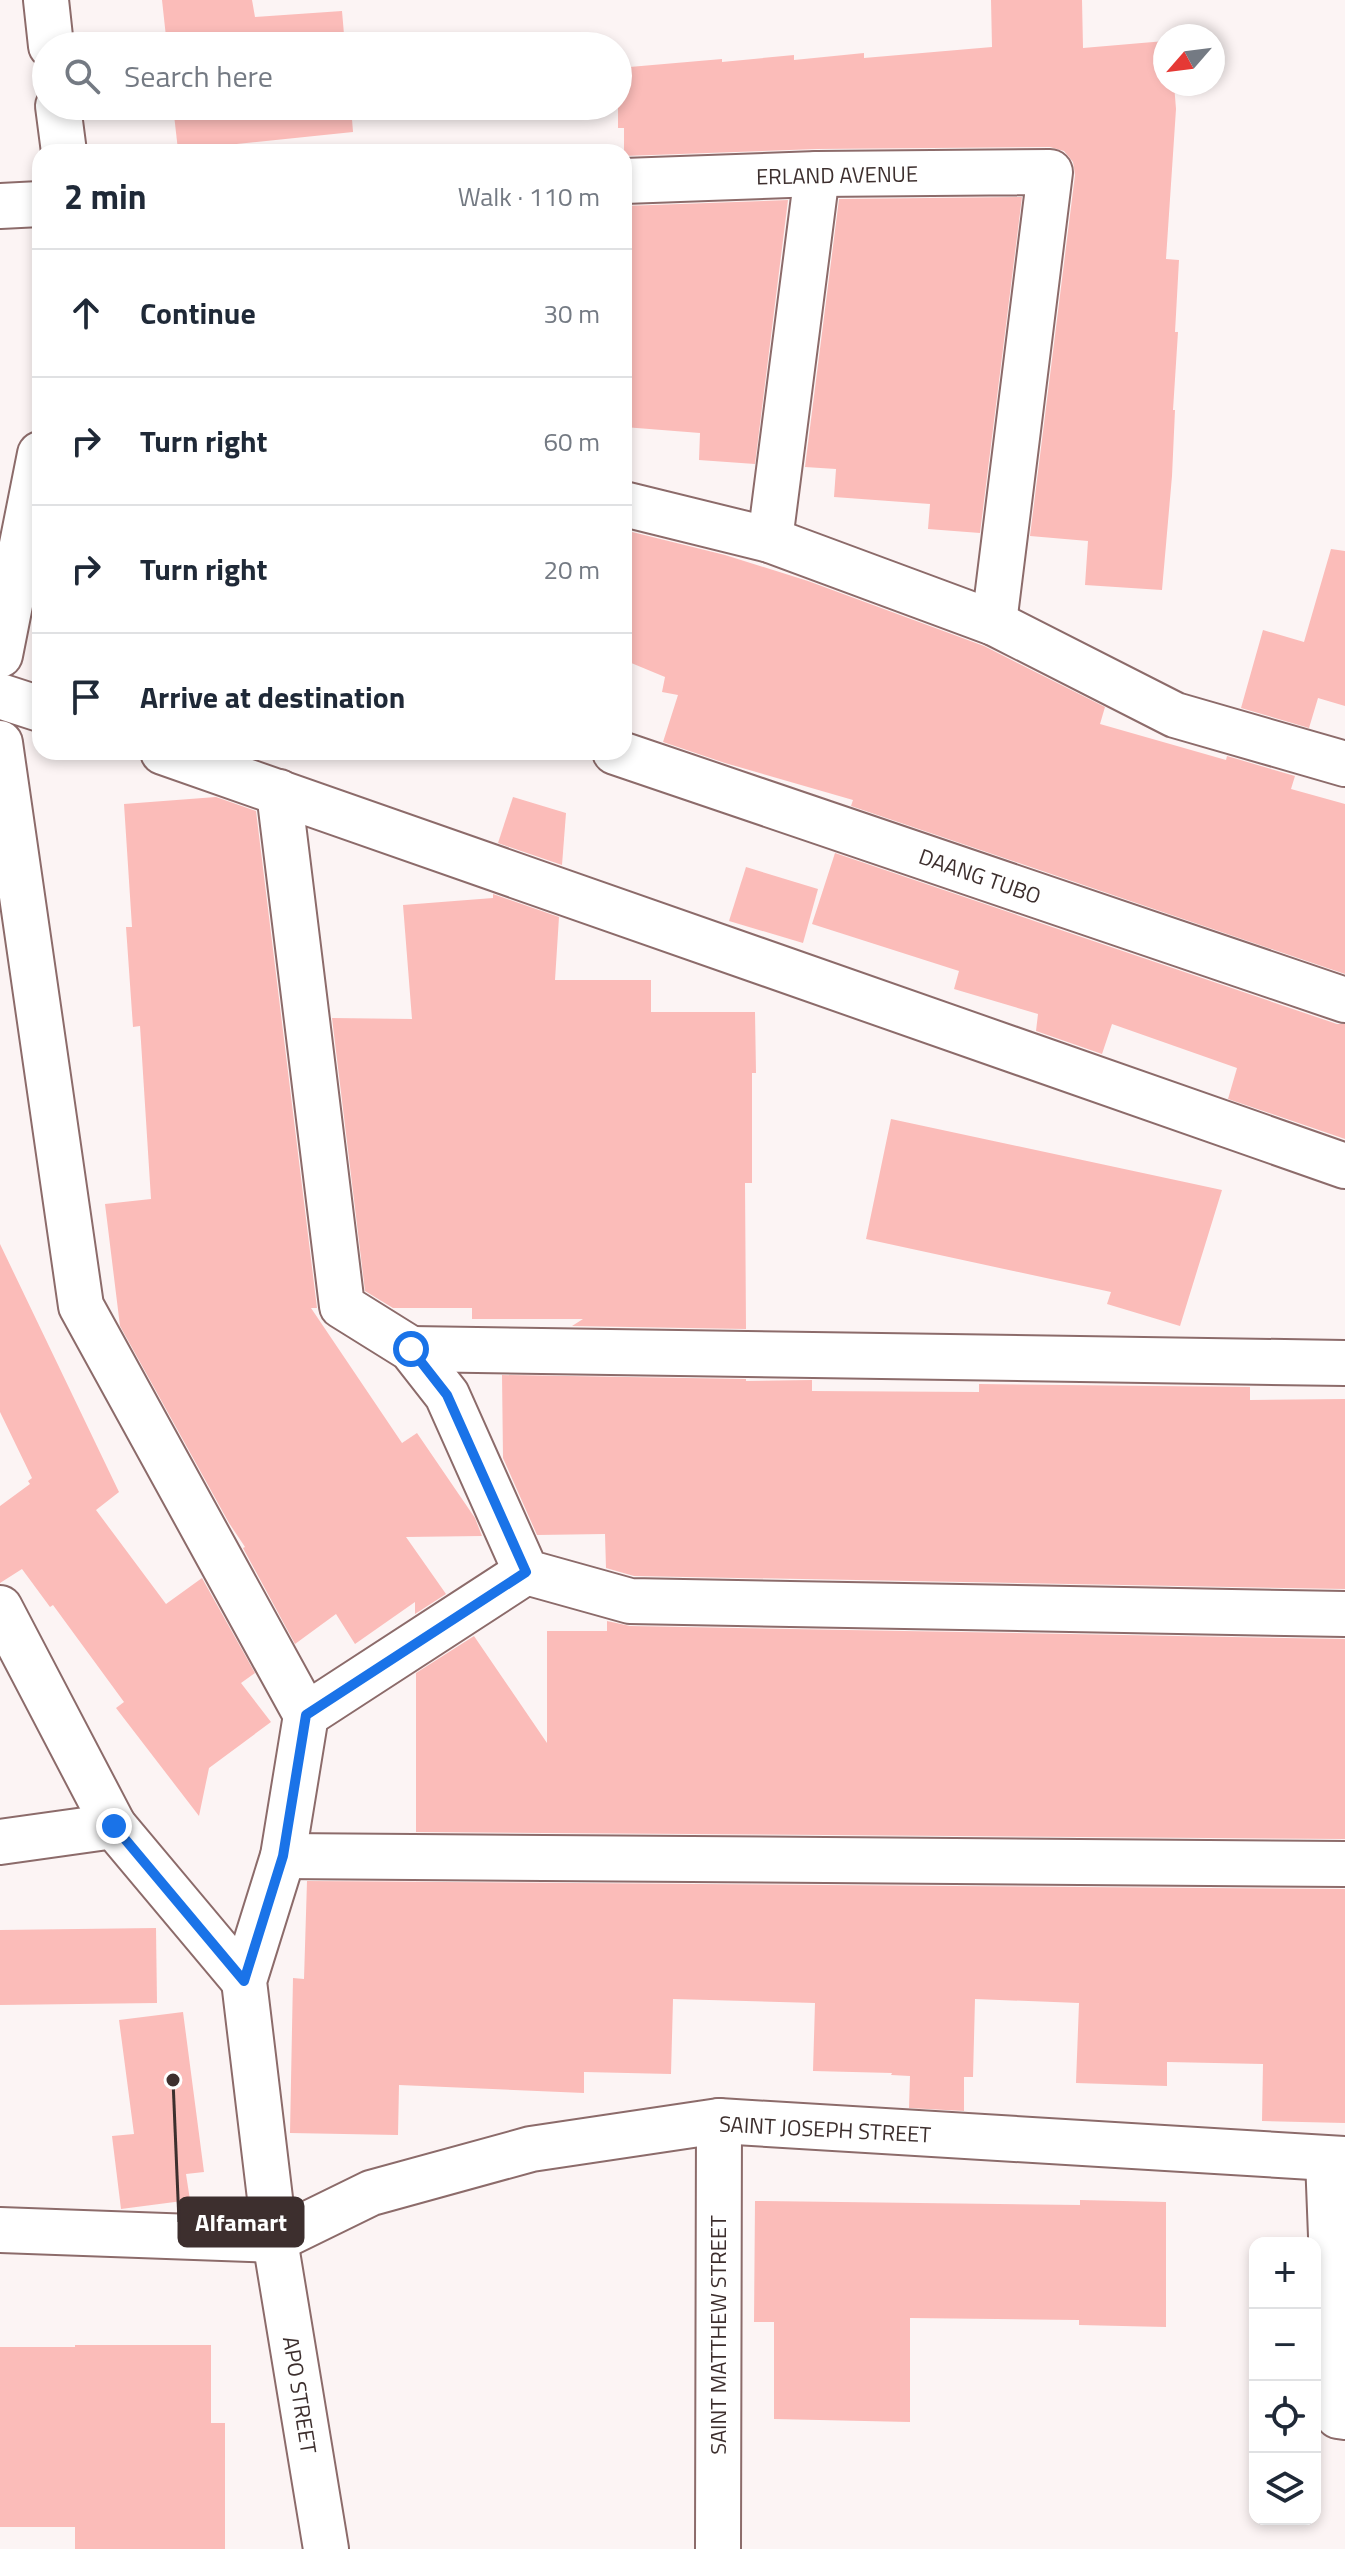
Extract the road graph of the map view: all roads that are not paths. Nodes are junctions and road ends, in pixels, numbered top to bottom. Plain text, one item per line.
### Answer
1 (46, 0) edge
2 (49, 32) edge
3 (60, 120) edge
4 (63, 144) edge
5 (817, 174) junction
6 (632, 181) edge
7 (32, 204) edge
8 (0, 206) edge
9 (32, 493) edge
10 (632, 506) edge
11 (770, 540) junction
12 (20, 551) edge
13 (994, 623) junction
14 (0, 655) edge
15 (0, 696) edge
16 (32, 706) edge
17 (0, 743) edge
18 (632, 758) edge
19 (186, 760) edge
20 (1345, 764) edge
21 (279, 792) junction
22 (1345, 1000) edge
23 (1345, 1166) edge
24 (411, 1349) junction
25 (1345, 1363) edge
26 (526, 1572) junction
27 (0, 1608) edge
28 (1345, 1614) edge
29 (306, 1715) junction
30 (114, 1826) junction
31 (0, 1842) edge
32 (283, 1856) junction
33 (1345, 1864) edge
34 (244, 1981) junction
35 (719, 2121) junction
36 (1336, 2159) edge
37 (0, 2230) edge
38 (275, 2240) junction
39 (1345, 2417) edge
40 (326, 2549) edge
41 (718, 2549) edge

1 - 2 street
3 - 4 street
5 - 6 street, ERLAND AVENUE
5 - 11 street
5 - 13 street, ERLAND AVENUE
7 - 8 street
9 - 12 street
10 - 11 street
11 - 13 street
12 - 14 street
13 - 20 street
15 - 16 street
17 - 29 street
18 - 22 street, DAANG TUBO
19 - 21 street
21 - 23 street
21 - 24 street
24 - 25 street
24 - 26 street
26 - 28 street
26 - 29 street
27 - 30 street
29 - 32 street
30 - 31 street
30 - 34 street
32 - 33 street
32 - 34 street
34 - 38 street, APO STREET
35 - 36 street, SAINT JOSEPH STREET
35 - 38 street, SAINT JOSEPH STREET
35 - 41 street, SAINT MATTHEW STREET
36 - 39 street
37 - 38 street
38 - 40 street, APO STREET

